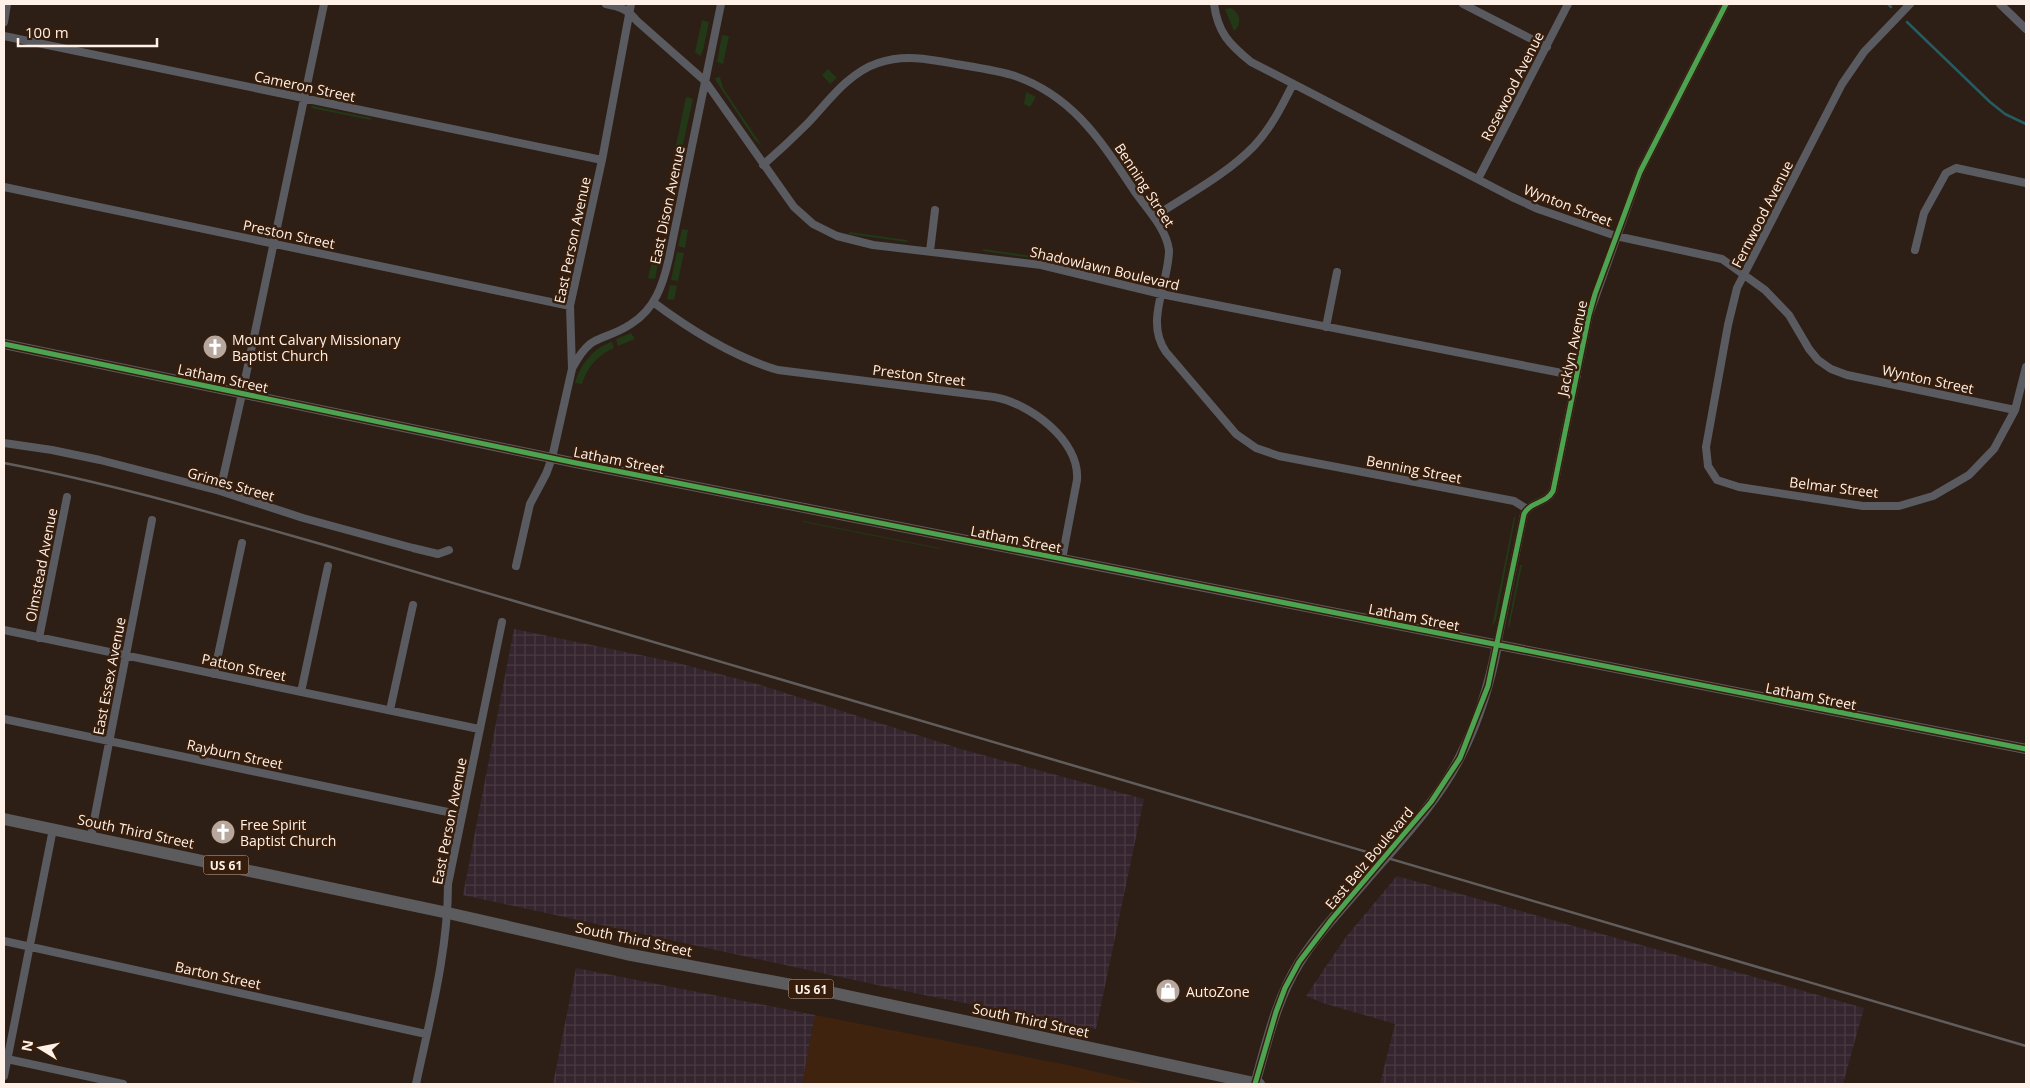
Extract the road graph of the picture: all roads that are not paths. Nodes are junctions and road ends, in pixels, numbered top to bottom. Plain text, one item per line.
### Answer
1 (8, 4) edge
2 (324, 4) edge
3 (606, 4) edge
4 (721, 4) edge
5 (1214, 4) edge
6 (1463, 4) edge
7 (1568, 4) edge
8 (1726, 4) edge
9 (1910, 4) edge
10 (2000, 4) edge
11 (630, 8) edge
12 (4, 22) edge
13 (2026, 29) edge
14 (4, 36) edge
15 (1546, 47) junction
16 (705, 81) junction
17 (1293, 84) junction
18 (304, 99) junction
19 (602, 160) junction
20 (763, 165) junction
21 (1478, 178) junction
22 (2026, 183) edge
23 (4, 188) edge
24 (935, 210) dead end
25 (1154, 217) junction
26 (1616, 236) junction
27 (274, 244) junction
28 (1915, 250) dead end
29 (930, 251) junction
30 (1337, 272) dead end
31 (1745, 275) junction
32 (1162, 294) junction
33 (653, 302) junction
34 (570, 306) junction
35 (1326, 327) junction
36 (4, 344) edge
37 (2026, 367) edge
38 (572, 369) junction
39 (1576, 376) junction
40 (242, 394) junction
41 (2015, 410) junction
42 (4, 444) edge
43 (552, 458) junction
44 (1708, 466) joint
45 (220, 492) junction
46 (67, 497) dead end
47 (1527, 509) junction
48 (152, 520) dead end
49 (242, 542) dead end
50 (449, 550) dead end
51 (1062, 559) junction
52 (328, 566) dead end
53 (516, 566) dead end
54 (413, 605) dead end
55 (502, 622) dead end
56 (4, 630) edge
57 (39, 638) junction
58 (1497, 645) junction
59 (125, 655) junction
60 (214, 674) junction
61 (301, 692) junction
62 (390, 710) junction
63 (4, 719) edge
64 (479, 729) junction
65 (108, 740) junction
66 (2026, 749) edge
67 (462, 815) junction
68 (4, 819) edge
69 (53, 829) junction
70 (91, 836) junction
71 (448, 913) junction
72 (4, 941) edge
73 (30, 946) junction
74 (426, 1034) junction
75 (7, 1059) junction
76 (4, 1076) edge
77 (123, 1084) edge
78 (416, 1084) edge
79 (1256, 1084) edge

1 - 12 street
2 - 18 street
3 - 11 street, Shadowlawn Boulevard
4 - 16 street, East Dison Avenue
5 - 17 street, Wynton Street
6 - 15 street
7 - 15 street, Rosewood Avenue
8 - 26 street, Jacklyn Avenue
9 - 31 street, Fernwood Avenue
10 - 13 street
11 - 16 street, Shadowlawn Boulevard
11 - 19 street, East Person Avenue
14 - 18 street, Cameron Street
15 - 21 street, Rosewood Avenue
16 - 20 street, Shadowlawn Boulevard
16 - 33 street, East Dison Avenue
17 - 21 street, Wynton Street
17 - 25 street
18 - 19 street, Cameron Street
18 - 27 street
19 - 34 street, East Person Avenue
20 - 25 street, Benning Street
20 - 29 street, Shadowlawn Boulevard
21 - 26 street, Wynton Street
22 - 28 street
23 - 27 street, Preston Street
24 - 29 street
25 - 32 street, Benning Street
26 - 31 street, Wynton Street
26 - 39 street, Jacklyn Avenue
27 - 34 street, Preston Street
27 - 40 street
29 - 32 street, Shadowlawn Boulevard
30 - 35 street
31 - 41 street, Wynton Street
31 - 44 street, Fernwood Avenue
32 - 35 street, Shadowlawn Boulevard
32 - 47 street, Benning Street
33 - 38 street, East Dison Avenue
33 - 51 street, Preston Street
34 - 38 street, East Person Avenue
35 - 39 street, Shadowlawn Boulevard
36 - 40 street, Latham Street
37 - 41 street, Belmar Street
38 - 43 street, East Person Avenue
39 - 47 street, Jacklyn Avenue
40 - 43 street, Latham Street
40 - 45 street
41 - 44 street, Belmar Street
42 - 45 street, Grimes Street
43 - 51 street, Latham Street
43 - 53 street, East Person Avenue
45 - 50 street, Grimes Street
46 - 57 street, Olmstead Avenue
47 - 58 street
48 - 59 street, East Essex Avenue
49 - 60 street
51 - 58 street, Latham Street
52 - 61 street
54 - 62 street
55 - 64 street, East Person Avenue
56 - 57 street, Patton Street
57 - 59 street, Patton Street
58 - 66 street, Latham Street
58 - 79 street, East Belz Boulevard
59 - 60 street, Patton Street
59 - 65 street, East Essex Avenue
60 - 61 street, Patton Street
61 - 62 street, Patton Street
62 - 64 street, Patton Street
63 - 65 street, Rayburn Street
64 - 67 street, East Person Avenue
65 - 67 street, Rayburn Street
65 - 70 street, East Essex Avenue
67 - 71 street, East Person Avenue
68 - 69 main road, South Third Street / US 61
69 - 70 main road, South Third Street / US 61
69 - 73 street
70 - 71 main road, South Third Street / US 61
71 - 74 street, East Person Avenue
71 - 79 main road, South Third Street / US 61
72 - 73 street, Barton Street
73 - 74 street, Barton Street
73 - 75 street
74 - 78 street, East Person Avenue
75 - 76 street
75 - 77 street

